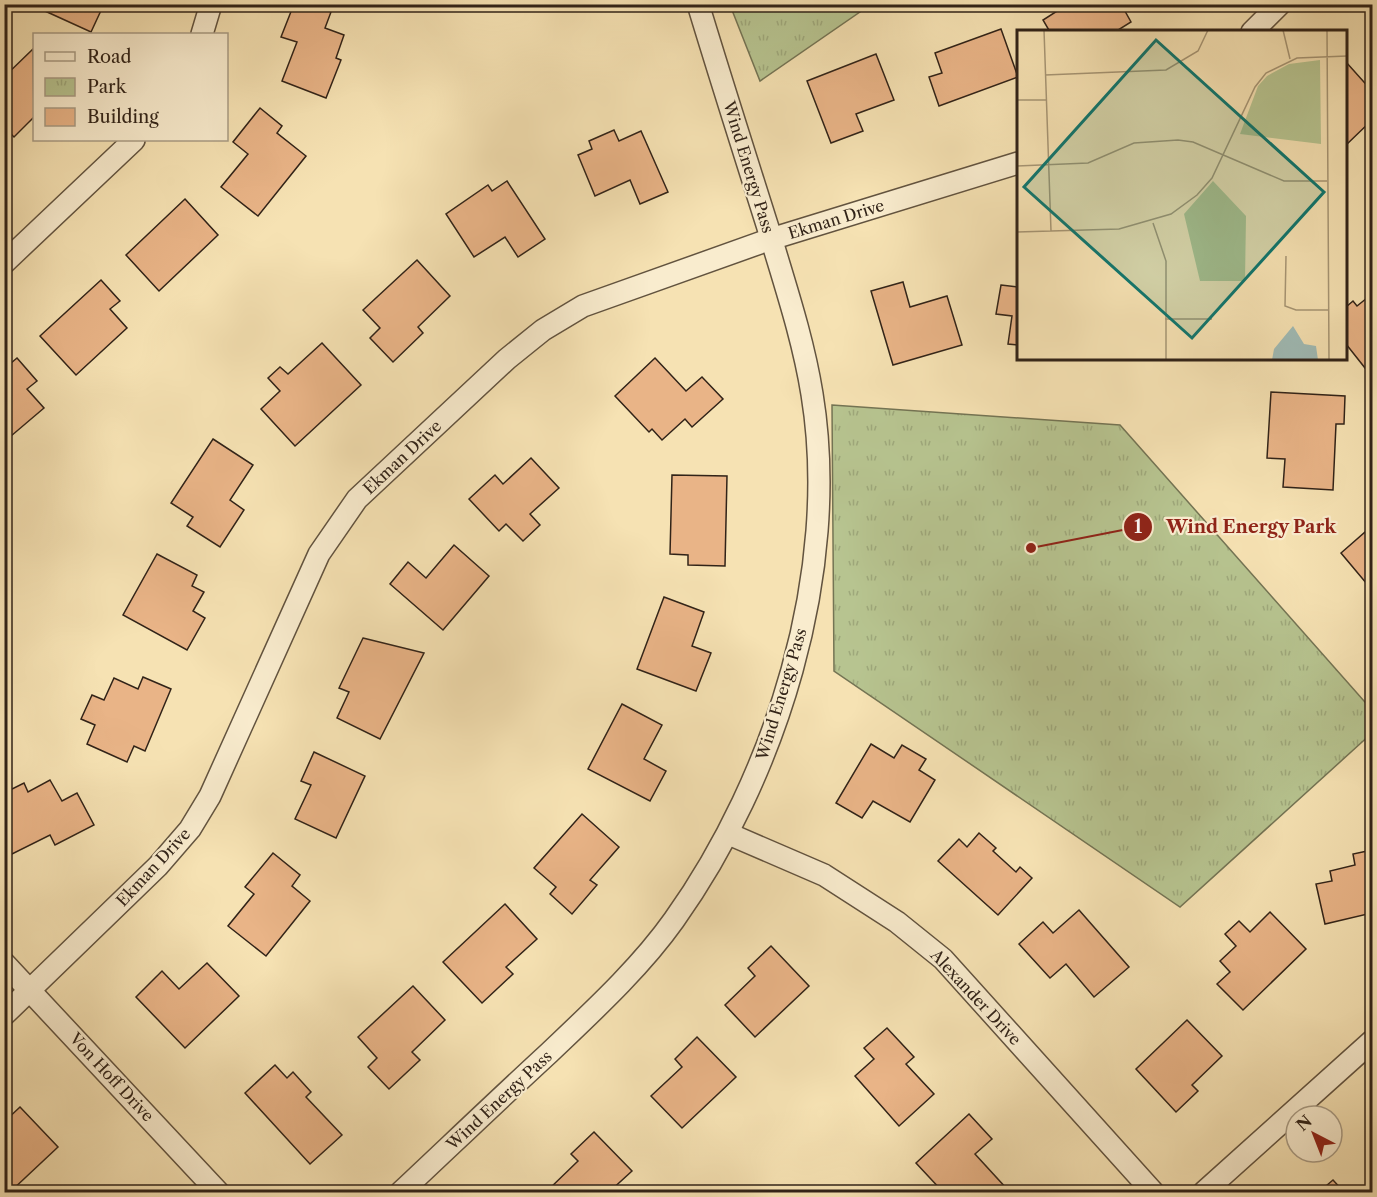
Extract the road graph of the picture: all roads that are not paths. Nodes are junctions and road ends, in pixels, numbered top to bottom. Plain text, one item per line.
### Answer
1 (211, 4) edge
2 (698, 4) edge
3 (1280, 4) edge
4 (1254, 30) edge
5 (202, 33) edge
6 (133, 141) edge
7 (1017, 163) edge
8 (771, 239) junction
9 (4, 263) edge
10 (729, 834) junction
11 (4, 963) edge
12 (31, 990) junction
13 (4, 1015) edge
14 (1372, 1041) edge
15 (218, 1192) edge
16 (401, 1192) edge
17 (1153, 1192) edge
18 (1204, 1192) edge

1 - 5 street
2 - 8 street, Wind Energy Pass
3 - 4 street
6 - 9 street
7 - 8 street, Ekman Drive
8 - 10 street, Wind Energy Pass
8 - 12 street, Ekman Drive
10 - 16 street, Wind Energy Pass
10 - 17 street, Alexander Drive
11 - 12 street, Von Hoff Drive
12 - 13 street, Ekman Drive
12 - 15 street, Von Hoff Drive
14 - 18 street

